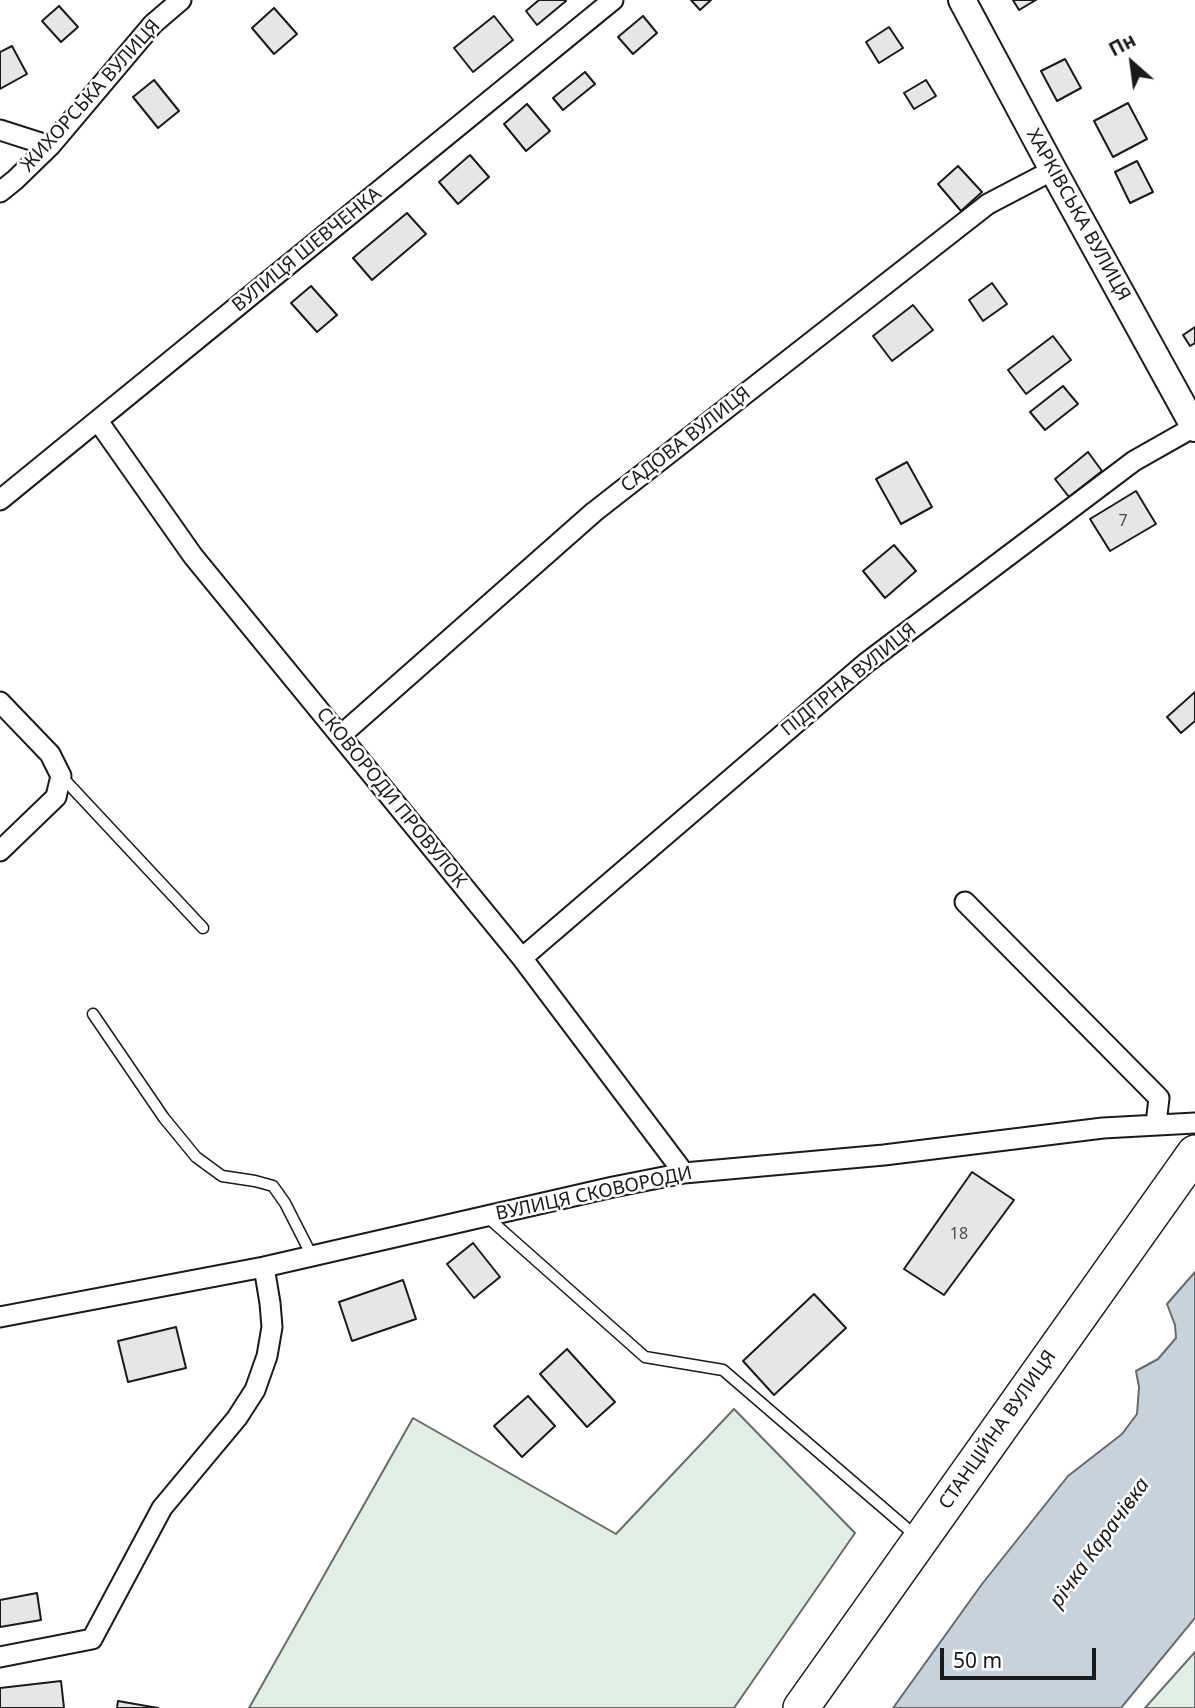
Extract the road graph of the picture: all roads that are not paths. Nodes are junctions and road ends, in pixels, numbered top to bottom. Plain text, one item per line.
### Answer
1 (181, 0) edge
2 (613, 0) edge
3 (961, 0) edge
4 (0, 130) edge
5 (50, 146) junction
6 (1053, 170) junction
7 (0, 192) edge
8 (98, 421) junction
9 (1195, 428) edge
10 (0, 500) edge
11 (0, 702) edge
12 (340, 736) junction
13 (61, 776) junction
14 (0, 851) edge
15 (965, 902) dead end
16 (203, 928) dead end
17 (522, 958) junction
18 (93, 1014) dead end
19 (1195, 1123) edge
20 (1156, 1124) junction
21 (1195, 1153) edge
22 (684, 1173) junction
23 (486, 1216) junction
24 (312, 1256) junction
25 (264, 1267) junction
26 (0, 1317) edge
27 (920, 1539) junction
28 (0, 1657) edge
29 (801, 1708) edge

1 - 5 street, ЖИХОРСЬКА ВУЛИЦЯ
2 - 8 street, ВУЛИЦЯ ШЕВЧЕНКА
3 - 6 main road, ХАРКІВСЬКА ВУЛИЦЯ
4 - 5 street
5 - 7 street, ЖИХОРСЬКА ВУЛИЦЯ
6 - 9 main road, ХАРКІВСЬКА ВУЛИЦЯ
6 - 12 street, САДОВА ВУЛИЦЯ
8 - 10 street, ВУЛИЦЯ ШЕВЧЕНКА
8 - 12 street, СКОВОРОДИ ПРОВУЛОК
9 - 17 street, ПІДГІРНА ВУЛИЦЯ
11 - 13 street
12 - 17 street, СКОВОРОДИ ПРОВУЛОК
13 - 14 street
13 - 16 lane
15 - 20 street
17 - 22 street, СКОВОРОДИ ПРОВУЛОК
18 - 24 lane
19 - 20 street, ВУЛИЦЯ СКОВОРОДИ
20 - 22 street, ВУЛИЦЯ СКОВОРОДИ
21 - 27 highway, СТАНЦІЙНА ВУЛИЦЯ
22 - 23 street, ВУЛИЦЯ СКОВОРОДИ
23 - 24 street, ВУЛИЦЯ СКОВОРОДИ
23 - 27 lane
24 - 25 street, ВУЛИЦЯ СКОВОРОДИ
25 - 26 street, ВУЛИЦЯ СКОВОРОДИ
25 - 28 street
27 - 29 highway, СТАНЦІЙНА ВУЛИЦЯ

